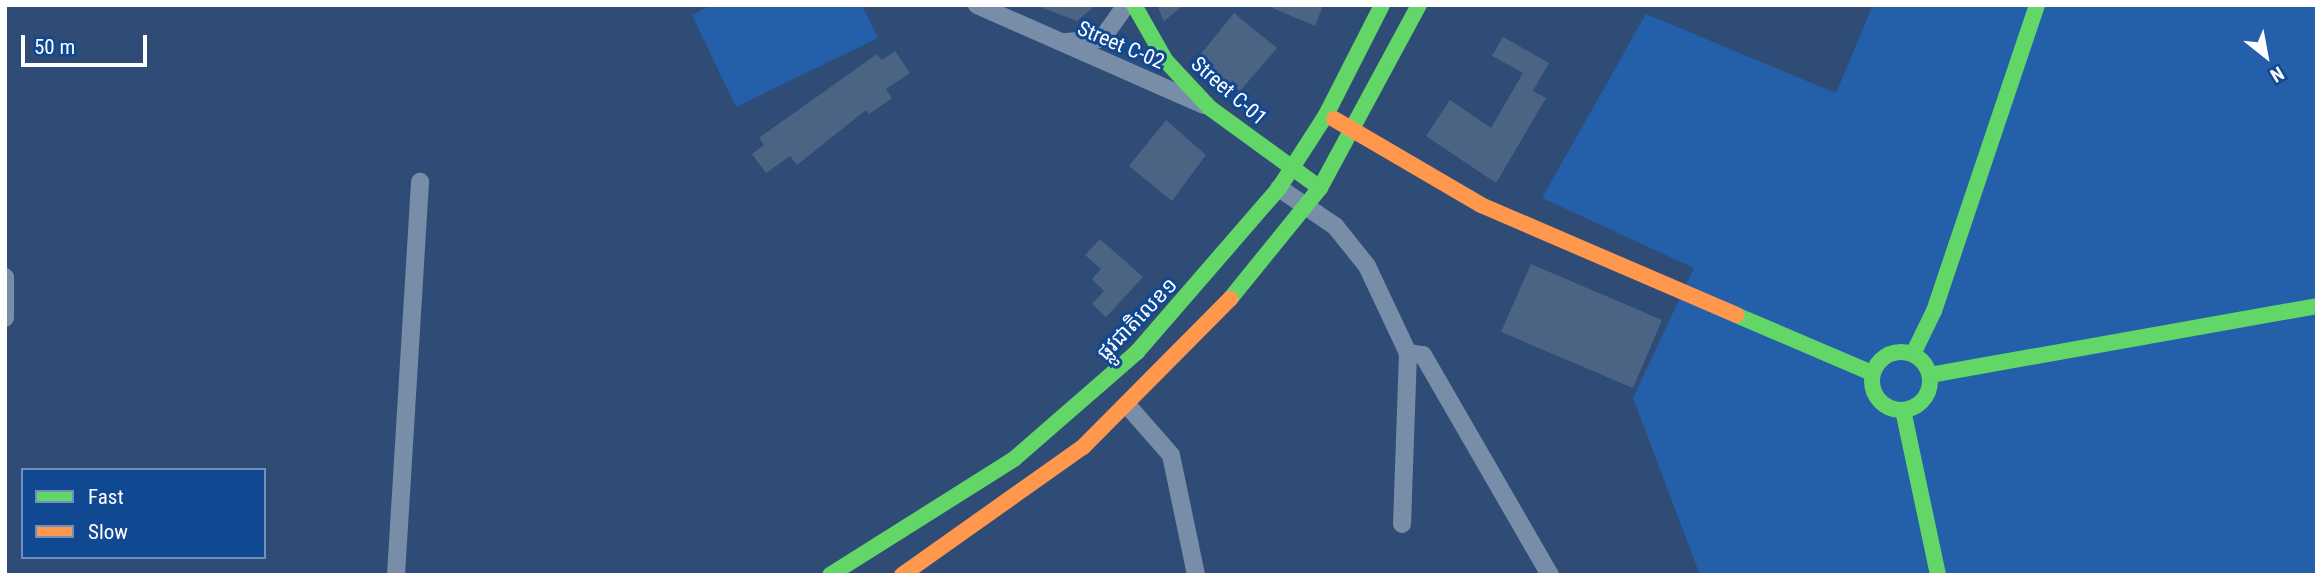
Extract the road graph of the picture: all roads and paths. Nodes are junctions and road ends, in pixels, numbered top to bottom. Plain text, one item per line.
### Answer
1 (977, 5) edge
2 (1126, 5) edge
3 (1134, 5) edge
4 (1382, 5) edge
5 (1419, 5) edge
6 (2037, 5) edge
7 (1056, 42) junction
8 (1210, 108) junction
9 (1326, 115) junction
10 (1356, 131) junction
11 (1291, 169) junction
12 (420, 182) dead end
13 (1279, 188) junction
14 (1320, 188) junction
15 (1307, 205) junction
16 (5, 277) edge
17 (2317, 306) edge
18 (5, 318) edge
19 (1408, 353) junction
20 (1913, 354) junction
21 (1872, 373) junction
22 (1930, 375) junction
23 (1128, 406) junction
24 (1903, 410) junction
25 (1402, 524) dead end
26 (396, 575) edge
27 (831, 575) edge
28 (902, 575) edge
29 (1196, 575) edge
30 (1550, 575) edge
31 (1938, 575) edge

1 - 7 street, Street C-02
2 - 7 street
3 - 8 main road, Street C-01
4 - 9 main road, ផ្លូវជាតិលេខ១
5 - 10 main road
6 - 20 main road
7 - 8 street, Street C-02
8 - 11 main road, Street C-01
9 - 10 main road
9 - 11 main road, ផ្លូវជាតិលេខ១
10 - 14 main road
10 - 21 main road
11 - 13 main road, ផ្លូវជាតិលេខ១
11 - 14 main road, Street C-01
12 - 26 street
13 - 15 street
13 - 27 main road, ផ្លូវជាតិលេខ១
14 - 15 main road
15 - 19 street
15 - 23 main road
16 - 18 street
17 - 22 main road
19 - 25 street
19 - 30 street
20 - 21 main road
20 - 22 main road
21 - 24 main road
22 - 24 main road
23 - 28 main road
23 - 29 street
24 - 31 main road

